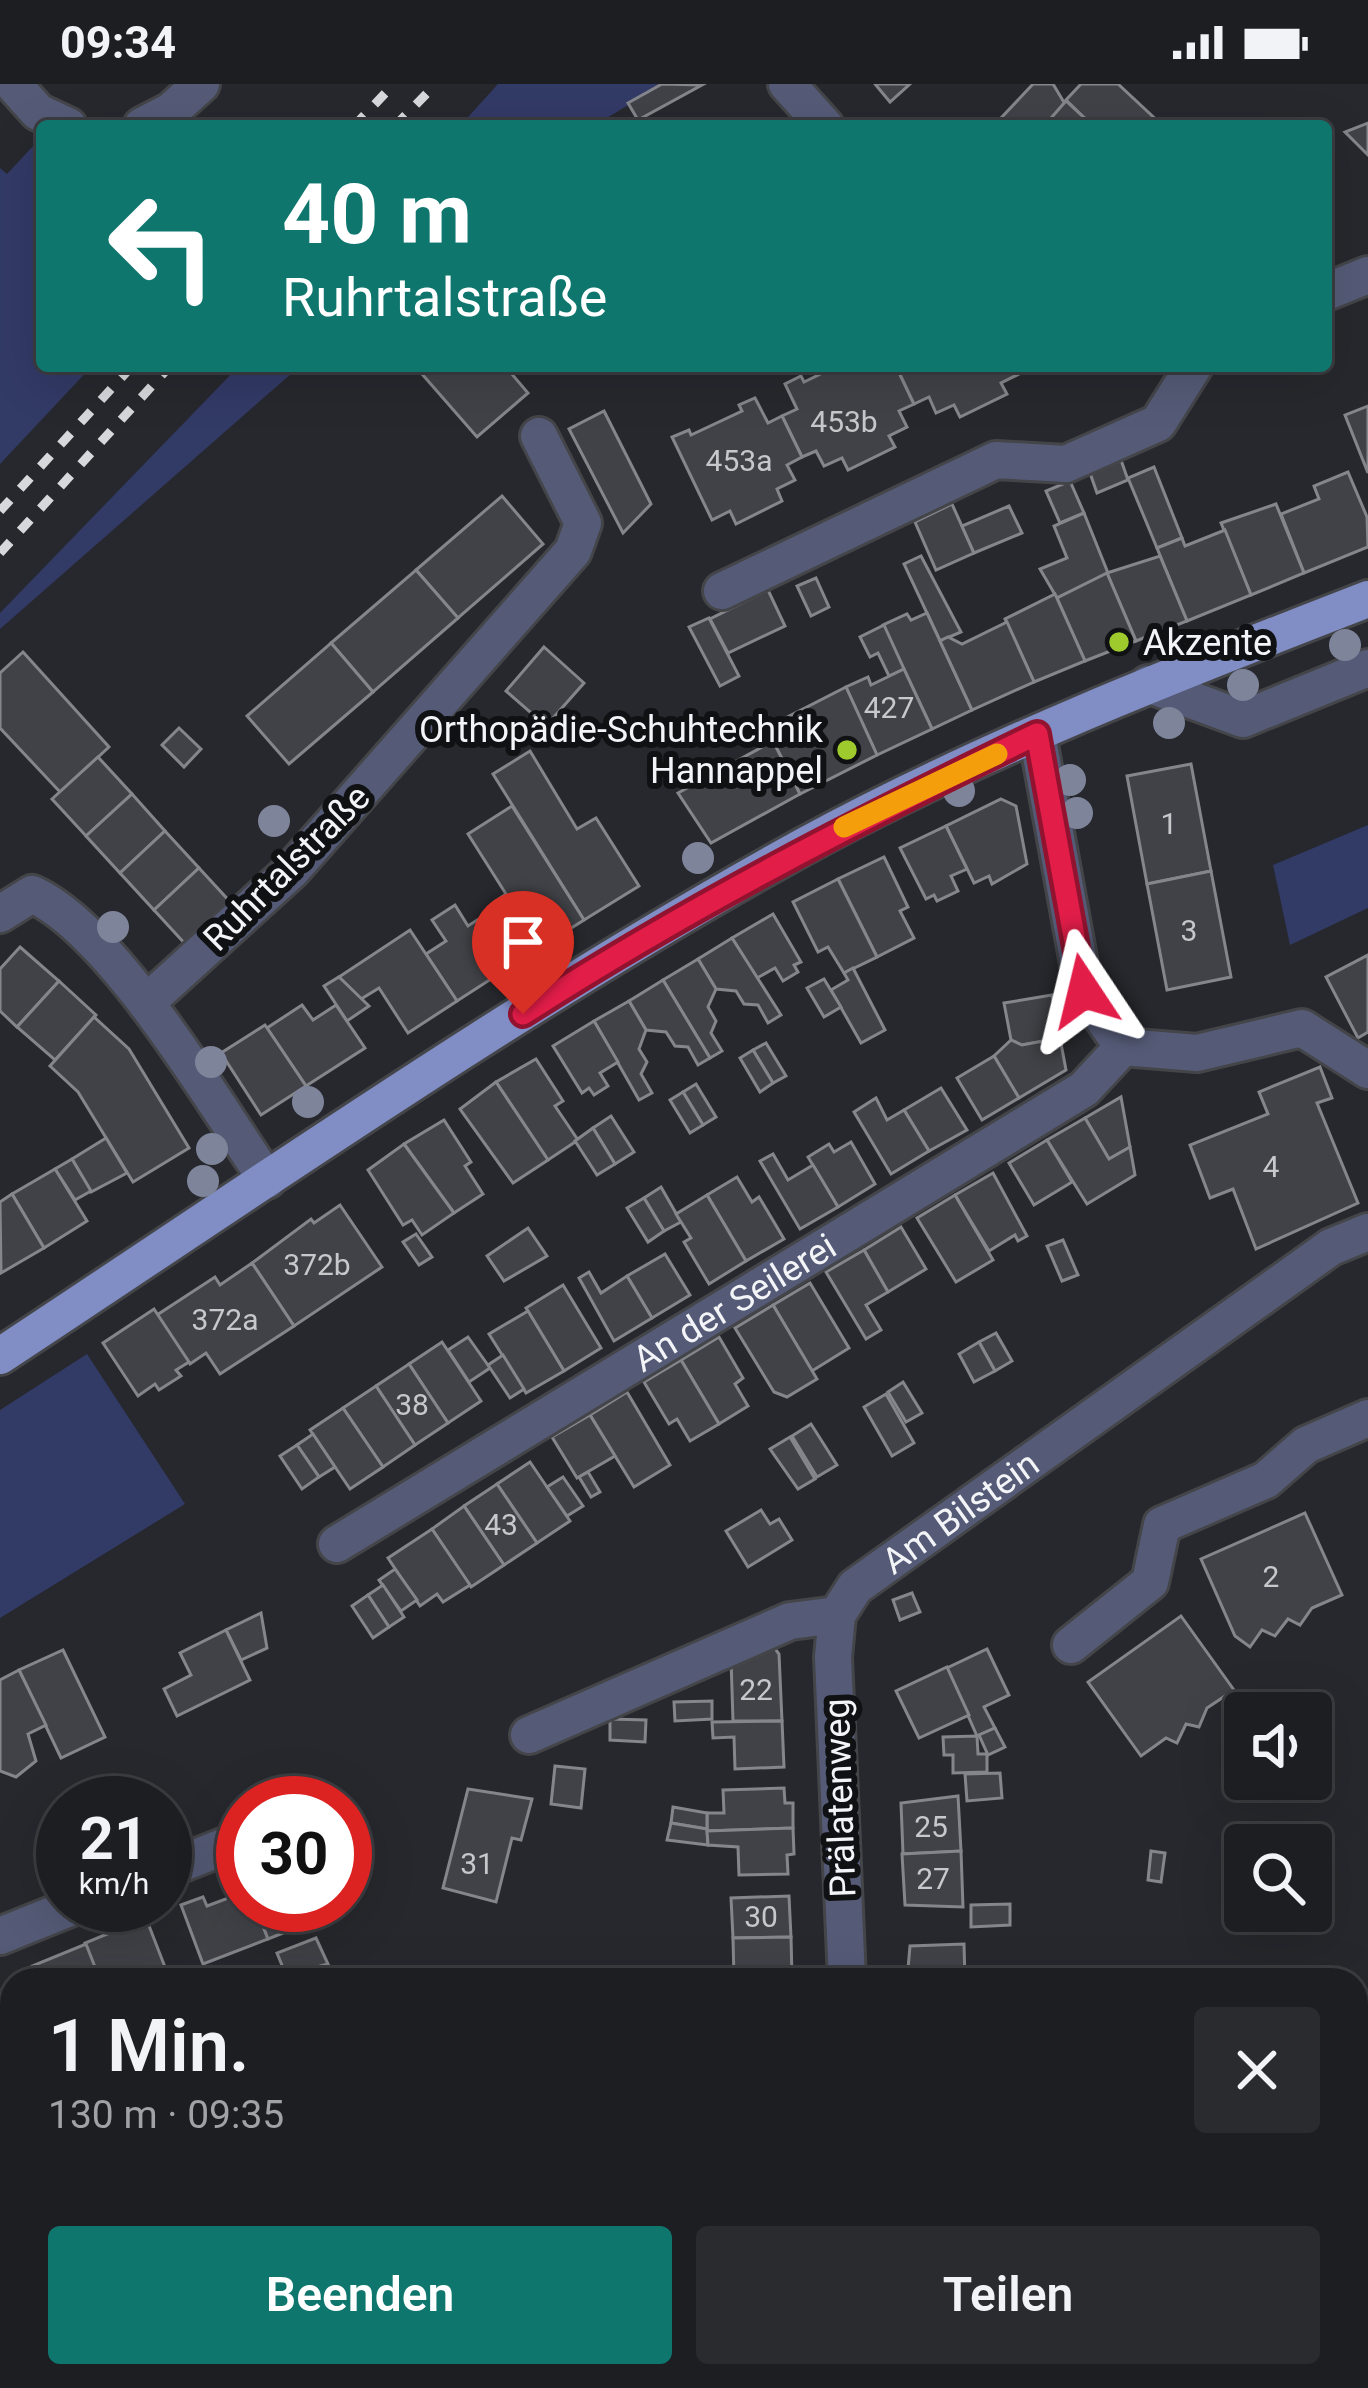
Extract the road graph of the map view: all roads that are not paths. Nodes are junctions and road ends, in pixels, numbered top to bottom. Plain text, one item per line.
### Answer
1 (14, 84) edge
2 (201, 84) edge
3 (787, 84) edge
4 (55, 120) edge
5 (154, 120) edge
6 (820, 120) edge
7 (1368, 274) edge
8 (1332, 289) edge
9 (1190, 372) edge
10 (539, 436) dead end
11 (722, 591) dead end
12 (1368, 599) edge
13 (1368, 668) edge
14 (1148, 684) junction
15 (1037, 734) junction
16 (0, 914) edge
17 (146, 1003) junction
18 (1123, 1047) junction
19 (1368, 1070) edge
20 (267, 1180) junction
21 (1368, 1232) edge
22 (0, 1356) edge
23 (1368, 1418) edge
24 (337, 1544) dead end
25 (837, 1616) junction
26 (1071, 1645) dead end
27 (529, 1735) dead end
28 (36, 1922) edge
29 (0, 1936) edge
30 (846, 1968) edge

1 - 4 street
2 - 5 street
3 - 6 street
7 - 8 street
9 - 11 street
10 - 17 street, Ruhrtalstraße
12 - 14 main road
13 - 14 street
14 - 15 main road
15 - 18 street
15 - 20 main road
16 - 17 street
17 - 20 street
18 - 19 street
18 - 24 street, An der Seilerei
20 - 22 main road
21 - 25 street, Am Bilstein
23 - 26 street
25 - 27 street
25 - 30 street, Prälatenweg
28 - 29 street

